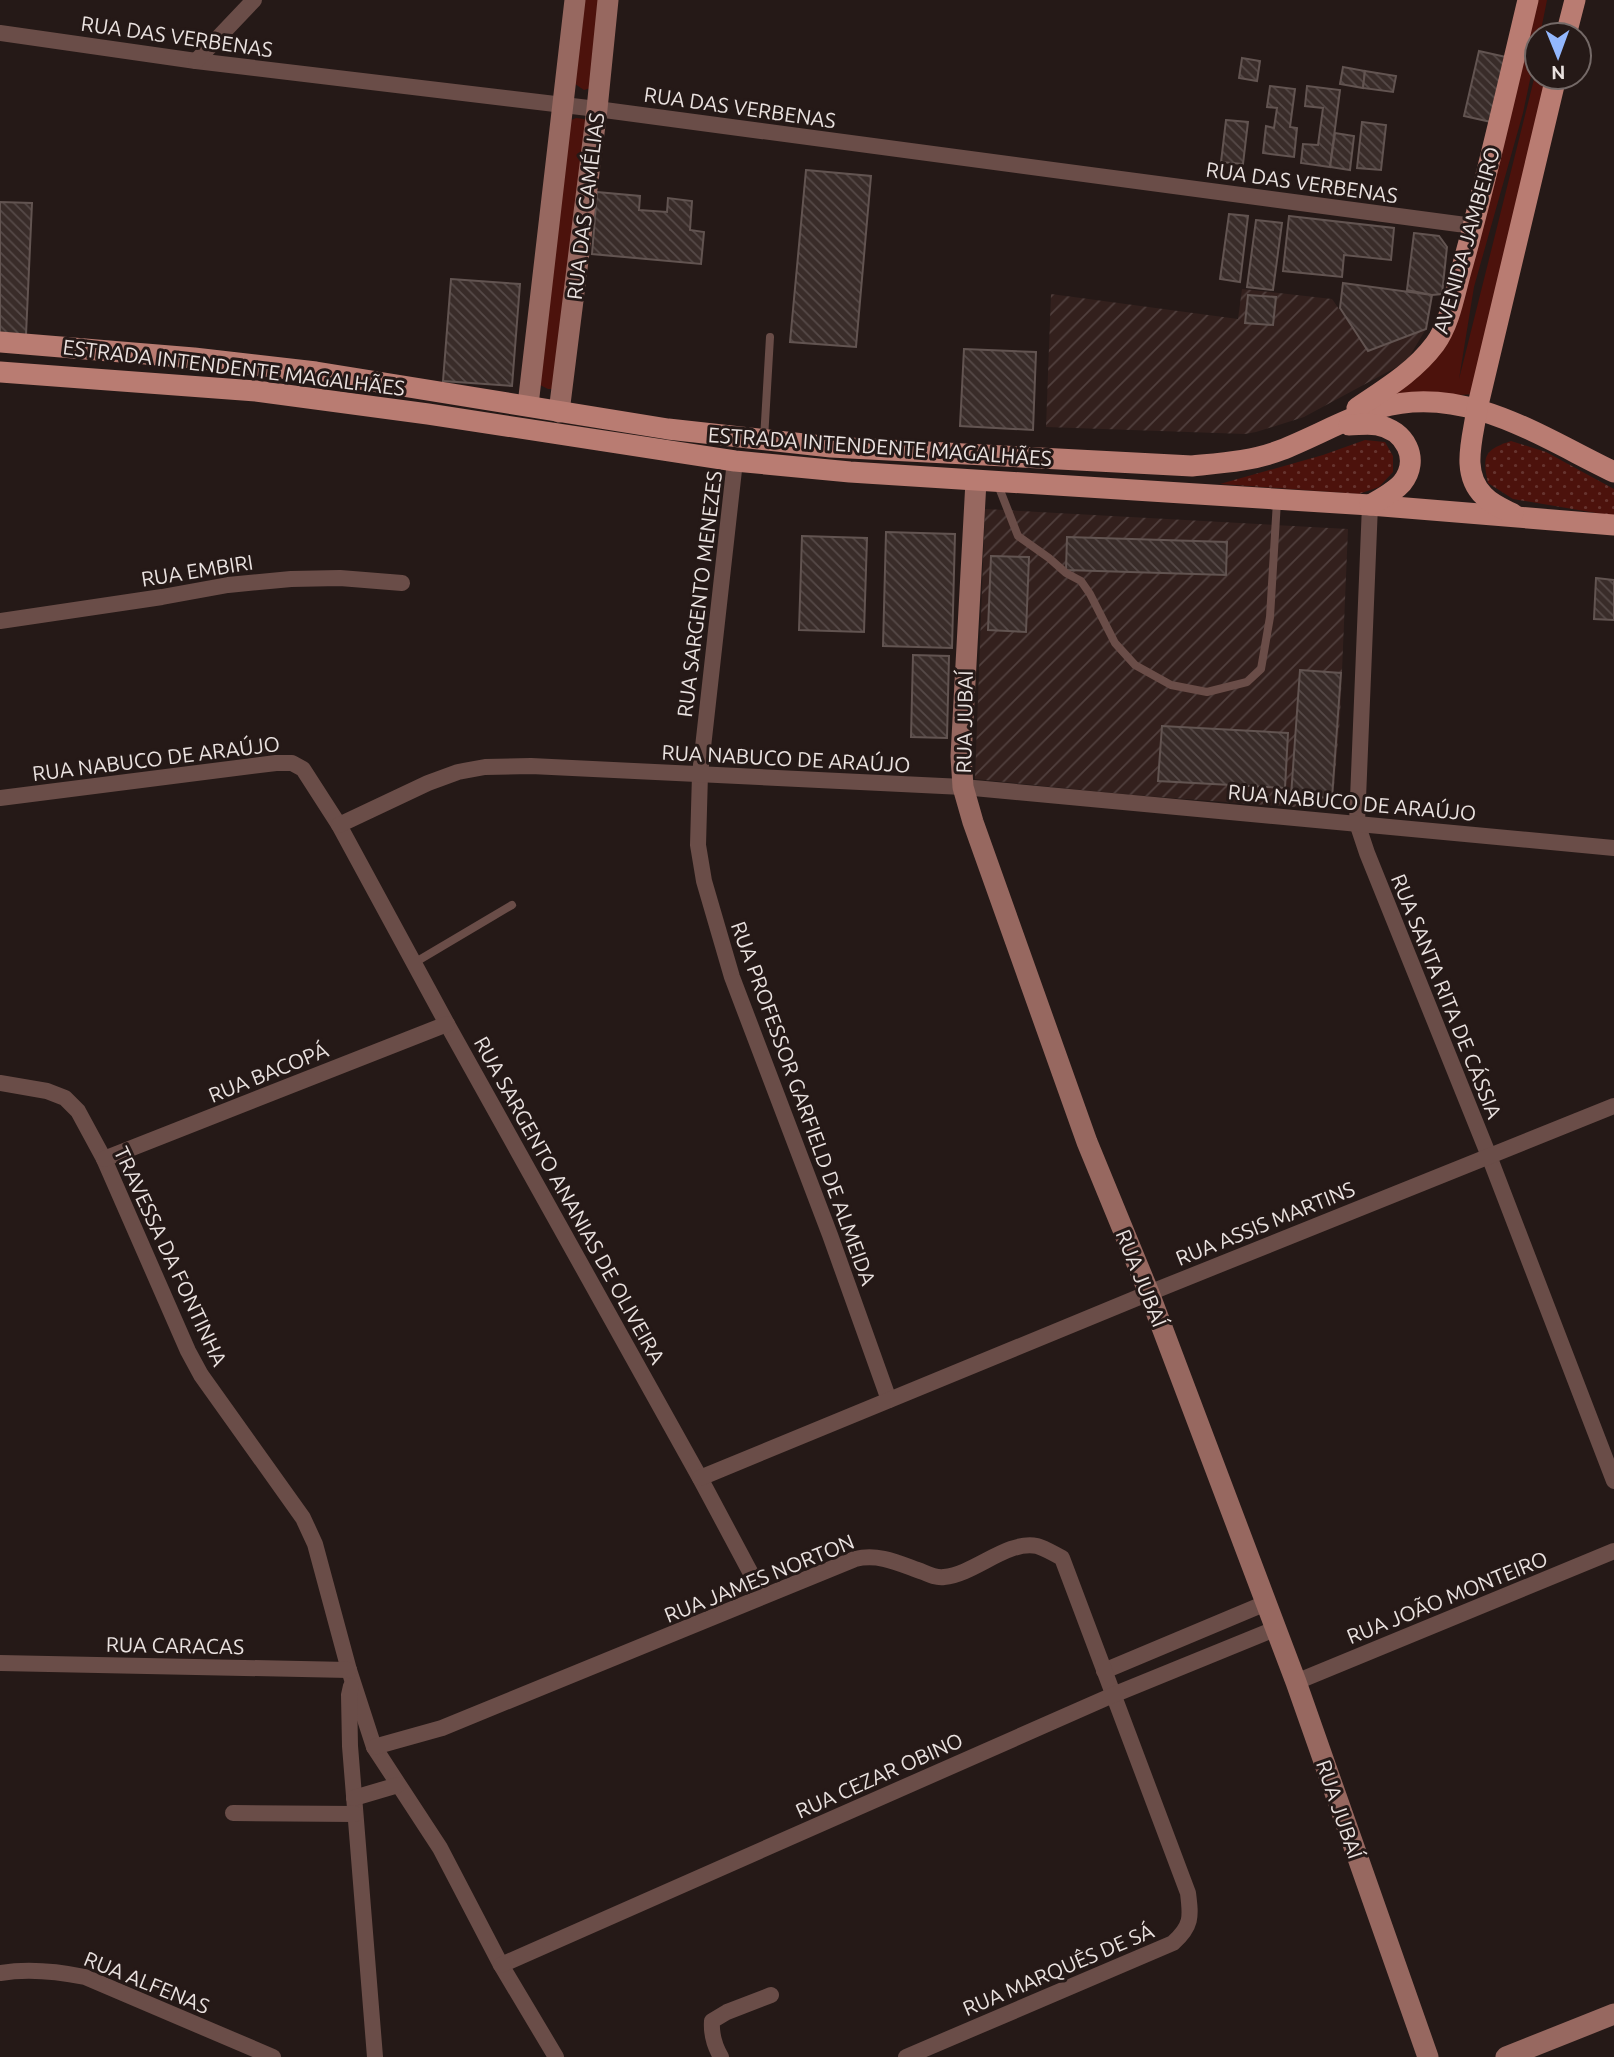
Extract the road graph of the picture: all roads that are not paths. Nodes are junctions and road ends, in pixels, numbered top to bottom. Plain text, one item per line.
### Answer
1 (254, 0) edge
2 (575, 0) edge
3 (608, 0) edge
4 (1528, 0) edge
5 (1575, 0) edge
6 (1570, 21) edge
7 (0, 33) edge
8 (196, 61) junction
9 (1553, 91) edge
10 (564, 105) junction
11 (597, 109) junction
12 (1474, 226) junction
13 (770, 337) dead end
14 (0, 342) edge
15 (0, 372) edge
16 (527, 405) junction
17 (1478, 409) junction
18 (559, 412) junction
19 (1326, 429) junction
20 (764, 439) junction
21 (736, 461) junction
22 (1614, 472) edge
23 (976, 481) junction
24 (997, 482) junction
25 (1278, 499) junction
26 (1370, 505) junction
27 (1517, 516) junction
28 (1614, 525) edge
29 (402, 583) dead end
30 (0, 621) edge
31 (700, 774) junction
32 (962, 788) junction
33 (0, 798) edge
34 (1357, 823) junction
35 (339, 825) junction
36 (1614, 848) edge
37 (512, 905) dead end
38 (414, 962) junction
39 (447, 1024) junction
40 (0, 1083) edge
41 (1614, 1106) edge
42 (1489, 1156) junction
43 (104, 1159) junction
44 (1149, 1293) junction
45 (889, 1401) junction
46 (701, 1478) junction
47 (1614, 1481) edge
48 (1614, 1551) edge
49 (763, 1596) junction
50 (1266, 1603) junction
51 (1275, 1629) junction
52 (0, 1663) edge
53 (1104, 1671) junction
54 (351, 1675) junction
55 (1296, 1682) junction
56 (1113, 1695) junction
57 (374, 1747) junction
58 (398, 1785) junction
59 (355, 1806) junction
60 (233, 1813) dead end
61 (501, 1965) junction
62 (0, 1973) edge
63 (771, 1995) dead end
64 (1614, 2014) edge
65 (273, 2057) edge
66 (375, 2057) edge
67 (556, 2057) edge
68 (721, 2057) edge
69 (906, 2057) edge
70 (1428, 2057) edge
71 (1506, 2057) edge

1 - 8 street
2 - 10 street, RUA DAS CAMÉLIAS
3 - 11 street, RUA DAS CAMÉLIAS
4 - 12 main road, AVENIDA JAMBEIRO
5 - 6 main road
7 - 8 street, RUA DAS VERBENAS
8 - 10 street, RUA DAS VERBENAS
9 - 17 main road
10 - 11 street, RUA DAS VERBENAS
10 - 16 street, RUA DAS CAMÉLIAS
11 - 12 street, RUA DAS VERBENAS
11 - 18 street, RUA DAS CAMÉLIAS
12 - 19 main road, AVENIDA JAMBEIRO
13 - 20 lane
14 - 16 main road, ESTRADA INTENDENTE MAGALHÃES
15 - 21 main road, ESTRADA INTENDENTE MAGALHÃES
16 - 18 main road, ESTRADA INTENDENTE MAGALHÃES
17 - 19 main road, ESTRADA INTENDENTE MAGALHÃES
17 - 22 main road, ESTRADA INTENDENTE MAGALHÃES
17 - 27 main road
18 - 20 main road, ESTRADA INTENDENTE MAGALHÃES
19 - 20 main road, ESTRADA INTENDENTE MAGALHÃES
19 - 26 main road
21 - 23 main road, ESTRADA INTENDENTE MAGALHÃES
21 - 31 street, RUA SARGENTO MENEZES
23 - 24 main road, ESTRADA INTENDENTE MAGALHÃES
23 - 32 street, RUA JUBAÍ
24 - 25 main road, ESTRADA INTENDENTE MAGALHÃES
24 - 25 lane
25 - 26 main road, ESTRADA INTENDENTE MAGALHÃES
26 - 27 main road, ESTRADA INTENDENTE MAGALHÃES
26 - 34 street, RUA SANTA RITA DE CÁSSIA
27 - 28 main road, ESTRADA INTENDENTE MAGALHÃES
29 - 30 street, RUA EMBIRI
31 - 32 street, RUA NABUCO DE ARAÚJO
31 - 35 street, RUA NABUCO DE ARAÚJO
31 - 45 street, RUA PROFESSOR GARFIELD DE ALMEIDA
32 - 34 street, RUA NABUCO DE ARAÚJO
32 - 44 street, RUA JUBAÍ
33 - 35 street, RUA NABUCO DE ARAÚJO
34 - 36 street, RUA NABUCO DE ARAÚJO
34 - 42 street, RUA SANTA RITA DE CÁSSIA
35 - 38 street, RUA SARGENTO ANANIAS DE OLIVEIRA
37 - 38 lane
38 - 39 street, RUA SARGENTO ANANIAS DE OLIVEIRA
39 - 43 street, RUA BACOPÁ
39 - 46 street, RUA SARGENTO ANANIAS DE OLIVEIRA
40 - 43 street, TRAVESSA DA FONTINHA
41 - 42 street, RUA ASSIS MARTINS
42 - 44 street, RUA ASSIS MARTINS
42 - 47 street, RUA SANTA RITA DE CÁSSIA
43 - 54 street, TRAVESSA DA FONTINHA
44 - 45 street, RUA ASSIS MARTINS
44 - 50 street, RUA JUBAÍ
45 - 46 street, RUA ASSIS MARTINS
46 - 49 street, RUA SARGENTO ANANIAS DE OLIVEIRA
48 - 55 street, RUA JOÃO MONTEIRO
49 - 53 street, RUA JAMES NORTON
49 - 57 street, RUA JAMES NORTON
50 - 51 street, RUA JUBAÍ
50 - 53 street
51 - 55 street, RUA JUBAÍ
51 - 56 street, RUA CEZAR OBINO
52 - 54 street, RUA CARACAS
53 - 56 street, RUA JAMES NORTON
54 - 57 street, TRAVESSA DA FONTINHA
54 - 59 street, TRAVESSA DA FONTINHA
55 - 70 street, RUA JUBAÍ
56 - 61 street, RUA CEZAR OBINO
56 - 69 street, RUA MARQUÊS DE SÁ
57 - 58 street, TRAVESSA DA FONTINHA
58 - 59 street
58 - 61 street, TRAVESSA DA FONTINHA
59 - 60 street
59 - 66 street, TRAVESSA DA FONTINHA
61 - 67 street, TRAVESSA DA FONTINHA
62 - 65 street, RUA ALFENAS
63 - 68 street
64 - 71 street

